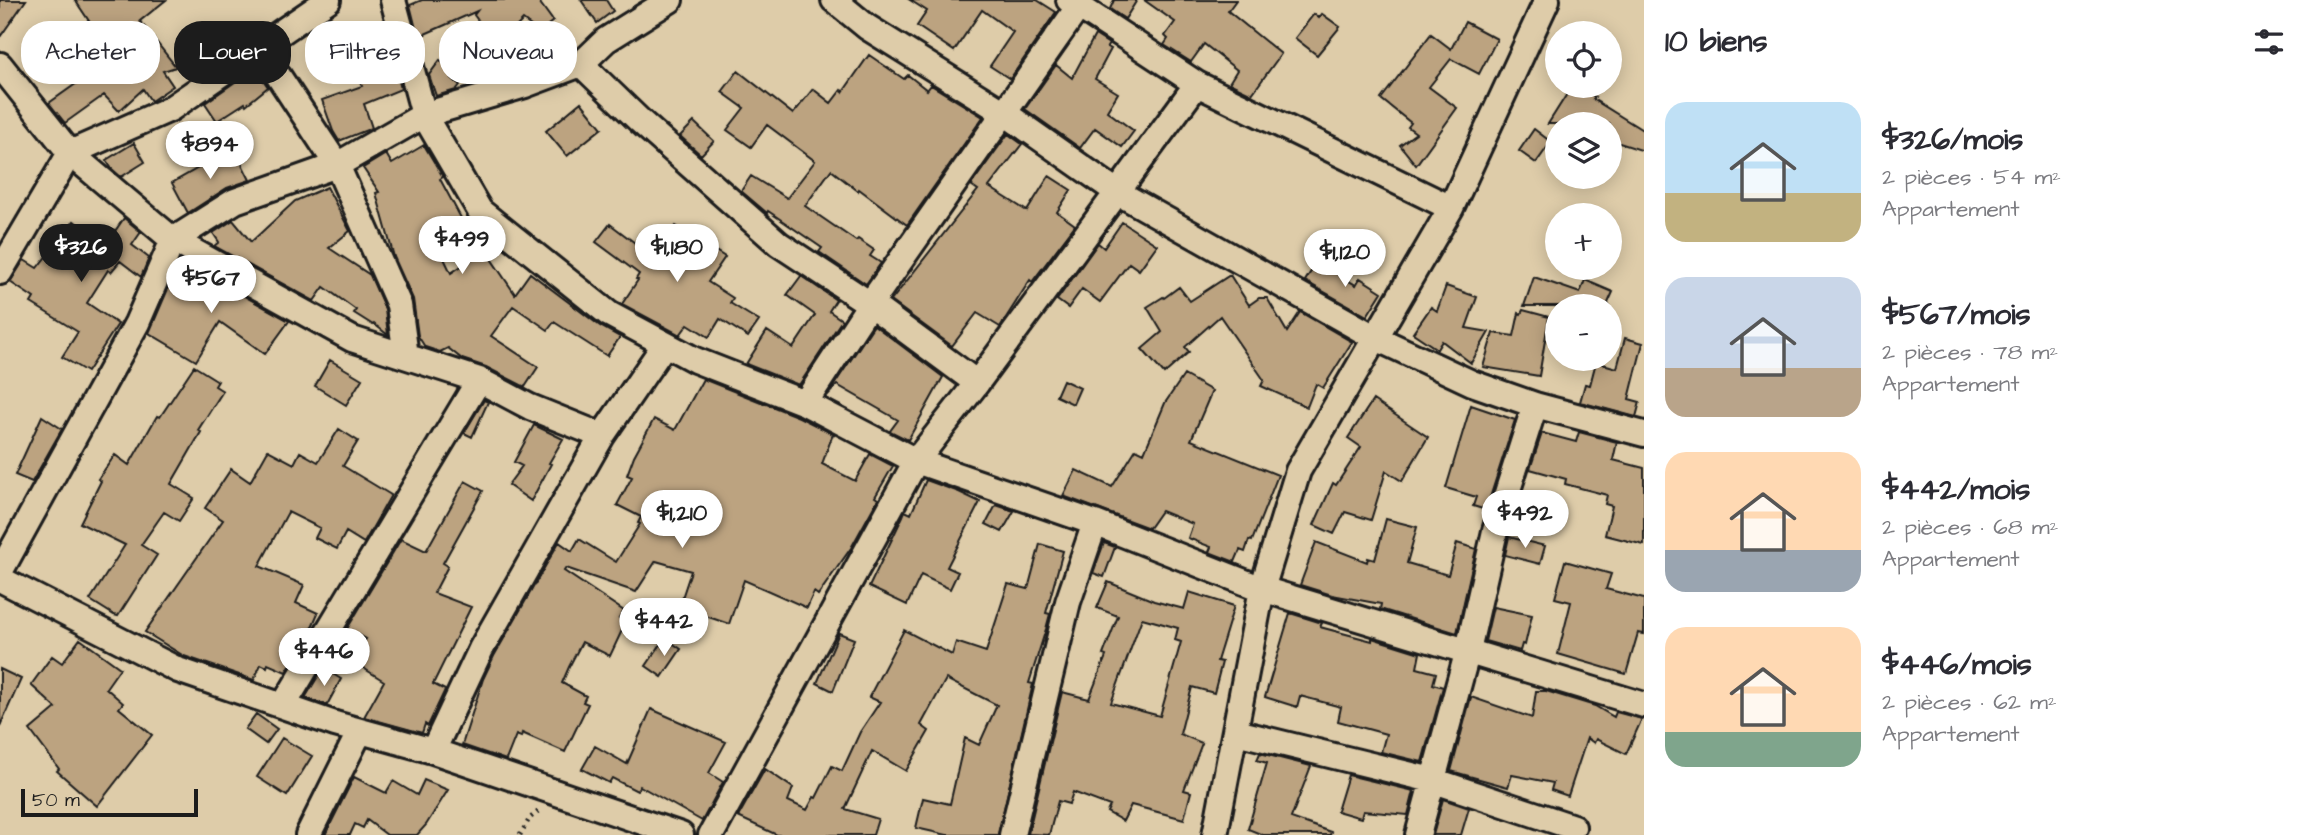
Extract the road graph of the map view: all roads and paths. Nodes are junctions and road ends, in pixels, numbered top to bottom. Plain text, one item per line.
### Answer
1 (328, 0) edge
2 (393, 0) edge
3 (670, 0) edge
4 (834, 0) edge
5 (1547, 0) edge
6 (1074, 3) edge
7 (291, 26) edge
8 (581, 64) junction
9 (0, 65) edge
10 (207, 84) edge
11 (284, 84) edge
12 (1197, 85) junction
13 (1003, 112) junction
14 (424, 115) junction
15 (70, 153) junction
16 (337, 165) junction
17 (1117, 192) junction
18 (1451, 208) junction
19 (173, 240) junction
20 (0, 272) edge
21 (870, 304) junction
22 (1376, 338) junction
23 (665, 344) junction
24 (405, 356) junction
25 (479, 380) junction
26 (977, 383) junction
27 (806, 403) junction
28 (1535, 405) junction
29 (1644, 434) edge
30 (602, 436) junction
31 (916, 461) junction
32 (1095, 523) junction
33 (0, 572) edge
34 (0, 579) edge
35 (1262, 589) junction
36 (1468, 650) junction
37 (1644, 705) edge
38 (283, 706) junction
39 (360, 731) junction
40 (1236, 732) junction
41 (433, 751) junction
42 (1432, 780) junction
43 (1573, 827) dead end
44 (308, 835) edge
45 (681, 835) edge
46 (711, 835) edge
47 (1012, 835) edge
48 (1214, 835) edge
49 (1419, 835) edge

1 - 7 street
2 - 14 street
3 - 8 street
4 - 13 street
5 - 18 street
6 - 12 street
6 - 13 street
8 - 14 street
8 - 21 street
9 - 15 street
10 - 15 street
11 - 16 street
12 - 17 street
12 - 18 street
13 - 17 street
13 - 21 street
14 - 16 street
14 - 23 street
15 - 19 street
15 - 20 street
16 - 19 street
16 - 24 street
17 - 22 street
17 - 26 street
18 - 22 street
19 - 24 street
19 - 33 street
21 - 26 street
21 - 27 street
22 - 28 street
22 - 35 street
23 - 27 street
23 - 30 street
24 - 25 street
25 - 30 street
25 - 38 street
26 - 31 street
27 - 31 street
28 - 29 street
28 - 36 street
30 - 41 street
31 - 32 street
31 - 46 street
32 - 35 street
32 - 47 street
34 - 38 street
35 - 36 street
35 - 40 street
36 - 37 street
36 - 42 street
38 - 39 street
39 - 41 street
39 - 44 street
40 - 42 street
40 - 48 street
41 - 45 street
42 - 43 street
42 - 49 street

